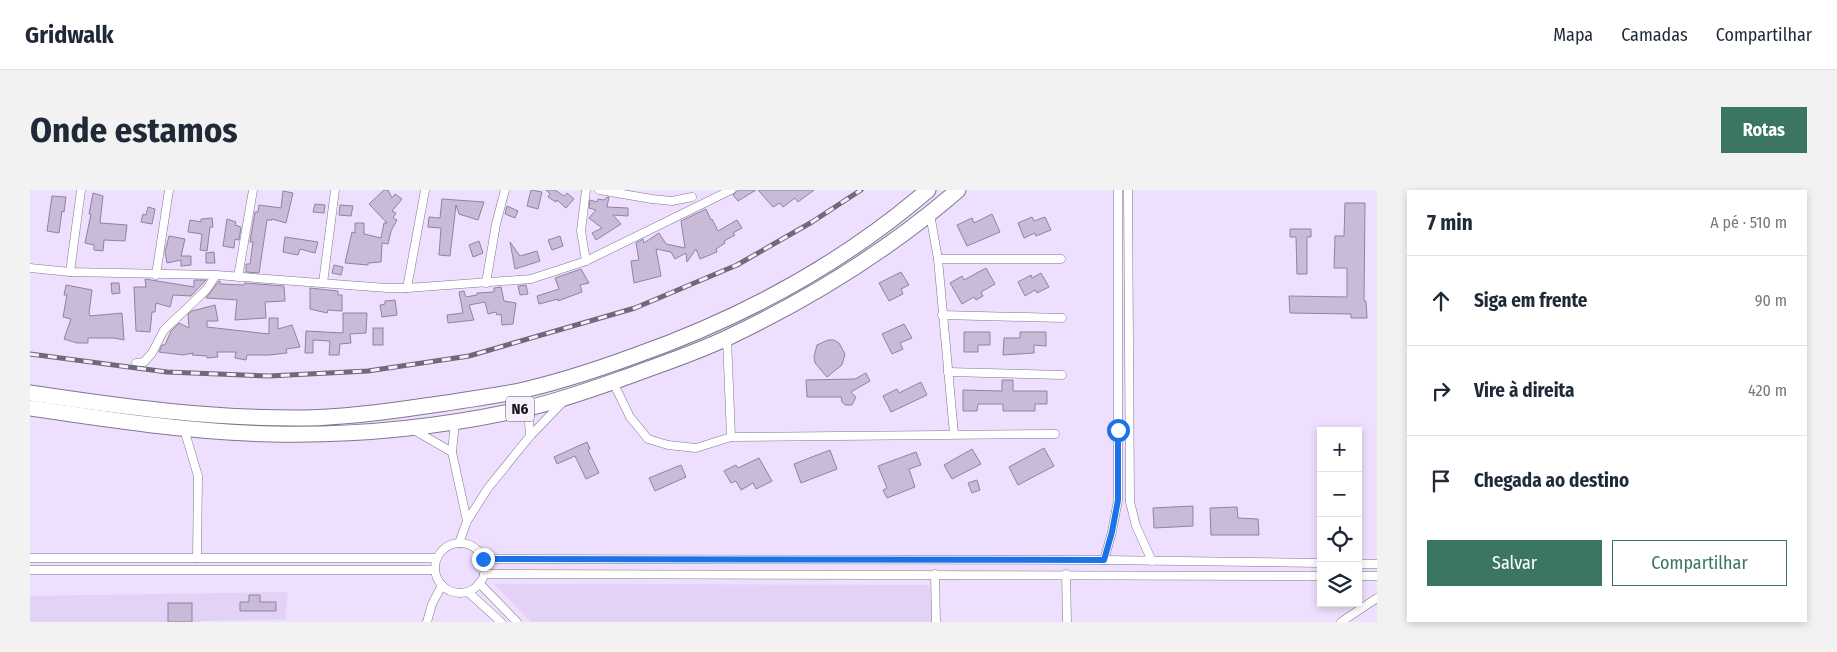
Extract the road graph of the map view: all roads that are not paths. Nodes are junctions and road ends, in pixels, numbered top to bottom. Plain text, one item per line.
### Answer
1 (81, 190) edge
2 (169, 190) edge
3 (253, 190) edge
4 (335, 190) edge
5 (424, 190) edge
6 (505, 190) edge
7 (586, 190) edge
8 (599, 190) edge
9 (731, 190) edge
10 (928, 190) edge
11 (958, 190) edge
12 (1118, 190) edge
13 (1128, 190) edge
14 (691, 194) edge
15 (695, 208) junction
16 (930, 214) junction
17 (938, 259) junction
18 (1061, 259) dead end
19 (586, 261) junction
20 (30, 268) edge
21 (70, 272) junction
22 (156, 274) junction
23 (216, 275) junction
24 (238, 276) junction
25 (486, 283) junction
26 (323, 284) junction
27 (407, 288) junction
28 (942, 315) junction
29 (1062, 318) dead end
30 (727, 338) junction
31 (136, 363) dead end
32 (948, 372) junction
33 (1062, 375) dead end
34 (613, 382) junction
35 (30, 392) edge
36 (567, 398) junction
37 (30, 408) edge
38 (528, 408) junction
39 (455, 422) junction
40 (410, 428) junction
41 (184, 429) junction
42 (1118, 430) junction
43 (1129, 430) junction
44 (954, 434) junction
45 (1055, 434) dead end
46 (530, 436) junction
47 (731, 437) junction
48 (452, 452) junction
49 (467, 521) junction
50 (460, 543) junction
51 (30, 558) edge
52 (197, 558) junction
53 (437, 558) junction
54 (483, 559) junction
55 (1104, 560) junction
56 (1152, 561) junction
57 (1317, 563) edge
58 (1362, 564) edge
59 (1377, 564) edge
60 (30, 570) edge
61 (435, 570) junction
62 (484, 574) junction
63 (935, 574) junction
64 (1066, 574) junction
65 (1317, 576) edge
66 (1362, 576) edge
67 (1377, 576) edge
68 (479, 583) junction
69 (442, 585) junction
70 (468, 592) junction
71 (1377, 598) edge
72 (427, 622) edge
73 (502, 622) edge
74 (517, 622) edge
75 (936, 622) edge
76 (1067, 622) edge
77 (1341, 622) edge

1 - 21 street
2 - 22 street
3 - 24 street
4 - 26 street
5 - 27 street
6 - 25 street
7 - 19 street
8 - 14 street
9 - 15 street
10 - 35 highway, N6
11 - 16 highway, N6
12 - 42 street
13 - 43 street
14 - 15 street
15 - 19 street
16 - 17 street
16 - 30 highway, N6
17 - 18 street
17 - 28 street
19 - 25 street
20 - 21 street
21 - 22 street
22 - 23 street
23 - 24 street
23 - 31 street
24 - 26 street
25 - 27 street
26 - 27 street
28 - 29 street
28 - 32 street
30 - 34 highway, N6
30 - 47 street
32 - 33 street
32 - 44 street
34 - 36 highway, N6
34 - 47 street
36 - 38 highway, N6
36 - 46 street
37 - 41 highway, N6
38 - 39 highway, N6
38 - 46 street
39 - 40 highway, N6
39 - 48 street
40 - 41 highway, N6
40 - 48 street
41 - 52 street
42 - 43 street
42 - 55 street
43 - 56 street
44 - 45 street
44 - 47 street
46 - 49 street
48 - 49 street
49 - 50 street
50 - 53 street
50 - 54 street
51 - 52 street
52 - 53 street
53 - 61 street
54 - 55 street
54 - 62 street
55 - 56 street
56 - 57 street
58 - 59 street
60 - 61 street
61 - 69 street
62 - 63 street
62 - 68 street
63 - 64 street
63 - 75 street
64 - 65 street
64 - 76 street
66 - 67 street
68 - 70 street
68 - 74 street
69 - 70 street
69 - 72 street
70 - 73 street
71 - 77 street

